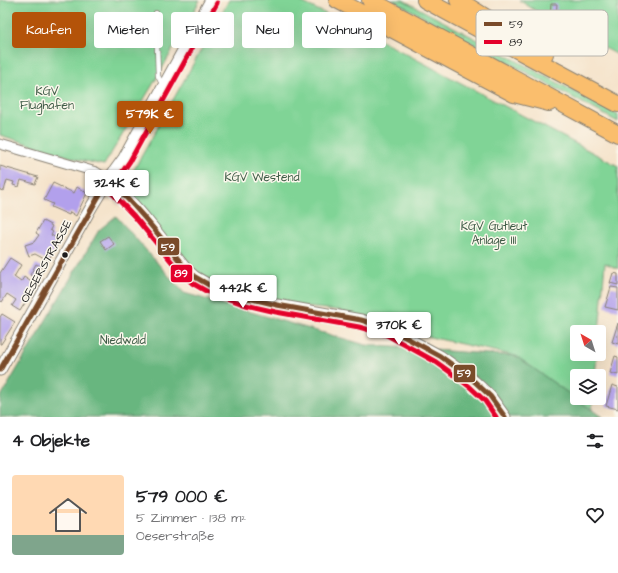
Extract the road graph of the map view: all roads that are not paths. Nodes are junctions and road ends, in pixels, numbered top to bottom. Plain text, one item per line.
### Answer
1 (211, 0) edge
2 (337, 0) edge
3 (370, 0) edge
4 (425, 0) edge
5 (458, 0) edge
6 (476, 11) edge
7 (476, 28) edge
8 (157, 48) edge
9 (528, 56) edge
10 (548, 56) edge
11 (163, 87) junction
12 (618, 100) edge
13 (618, 104) edge
14 (570, 109) junction
15 (618, 134) edge
16 (0, 144) edge
17 (108, 180) junction
18 (0, 370) edge
19 (505, 417) edge

1 - 11 street, OESERSTRASSE
2 - 14 highway
3 - 14 highway
4 - 7 highway
5 - 6 highway
8 - 11 lane
9 - 13 highway
10 - 12 highway
11 - 17 street, OESERSTRASSE
14 - 15 highway
16 - 17 street
17 - 18 street, OESERSTRASSE
17 - 19 street

